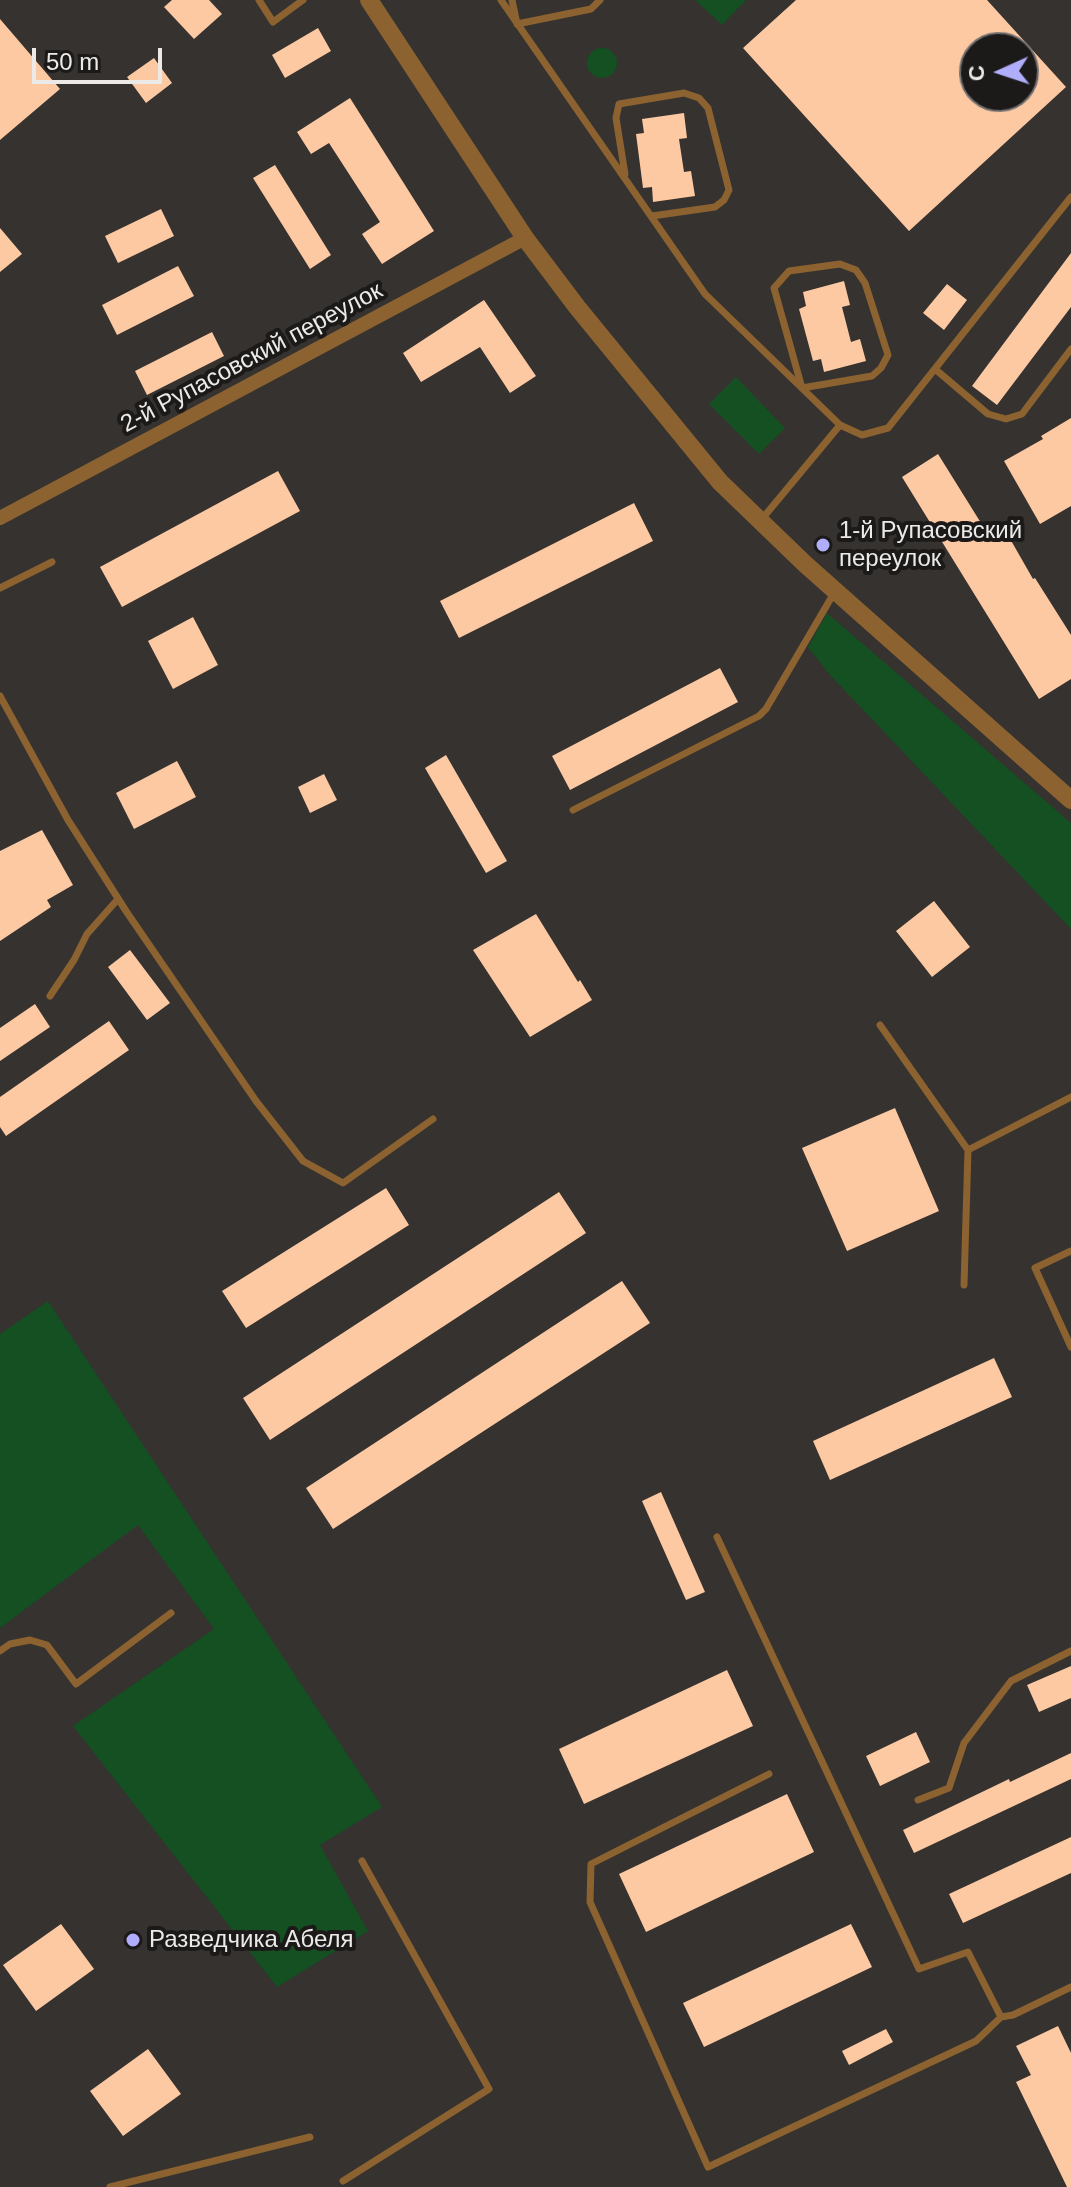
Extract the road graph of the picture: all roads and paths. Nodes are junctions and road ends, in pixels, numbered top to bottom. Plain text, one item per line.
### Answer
1 (259, 0) edge
2 (303, 0) edge
3 (369, 0) edge
4 (501, 0) edge
5 (512, 0) edge
6 (600, 0) edge
7 (517, 24) junction
8 (626, 178) junction
9 (1071, 197) edge
10 (652, 216) junction
11 (525, 238) junction
12 (1071, 349) edge
13 (935, 369) junction
14 (802, 388) junction
15 (840, 425) junction
16 (0, 518) edge
17 (759, 522) junction
18 (52, 562) dead end
19 (0, 588) edge
20 (835, 591) junction
21 (0, 696) edge
22 (1071, 800) edge
23 (573, 810) dead end
24 (118, 899) junction
25 (50, 996) dead end
26 (880, 1025) dead end
27 (1071, 1097) edge
28 (433, 1119) dead end
29 (968, 1150) junction
30 (1071, 1251) edge
31 (964, 1285) dead end
32 (1071, 1347) edge
33 (717, 1537) dead end
34 (171, 1613) dead end
35 (0, 1651) edge
36 (1071, 1651) edge
37 (769, 1774) dead end
38 (918, 1800) dead end
39 (362, 1861) dead end
40 (1071, 1987) edge
41 (1001, 2017) junction
42 (310, 2137) dead end
43 (343, 2181) dead end
44 (110, 2187) edge

1 - 2 lane
3 - 11 street
4 - 7 lane
5 - 7 lane
6 - 7 lane
7 - 8 lane
8 - 10 lane
8 - 10 lane
9 - 13 lane
10 - 14 lane
11 - 16 street, 2-й Рупасовский переулок
11 - 17 street
12 - 13 lane
13 - 15 lane
14 - 14 lane
14 - 15 lane
15 - 17 lane
17 - 20 street
18 - 19 lane
20 - 22 street
20 - 23 lane
21 - 24 lane
24 - 25 lane
24 - 28 lane
26 - 29 lane
27 - 29 lane
29 - 31 lane
30 - 32 lane
33 - 41 lane
34 - 35 lane
36 - 38 lane
37 - 41 lane
39 - 43 lane
40 - 41 lane
42 - 44 lane

